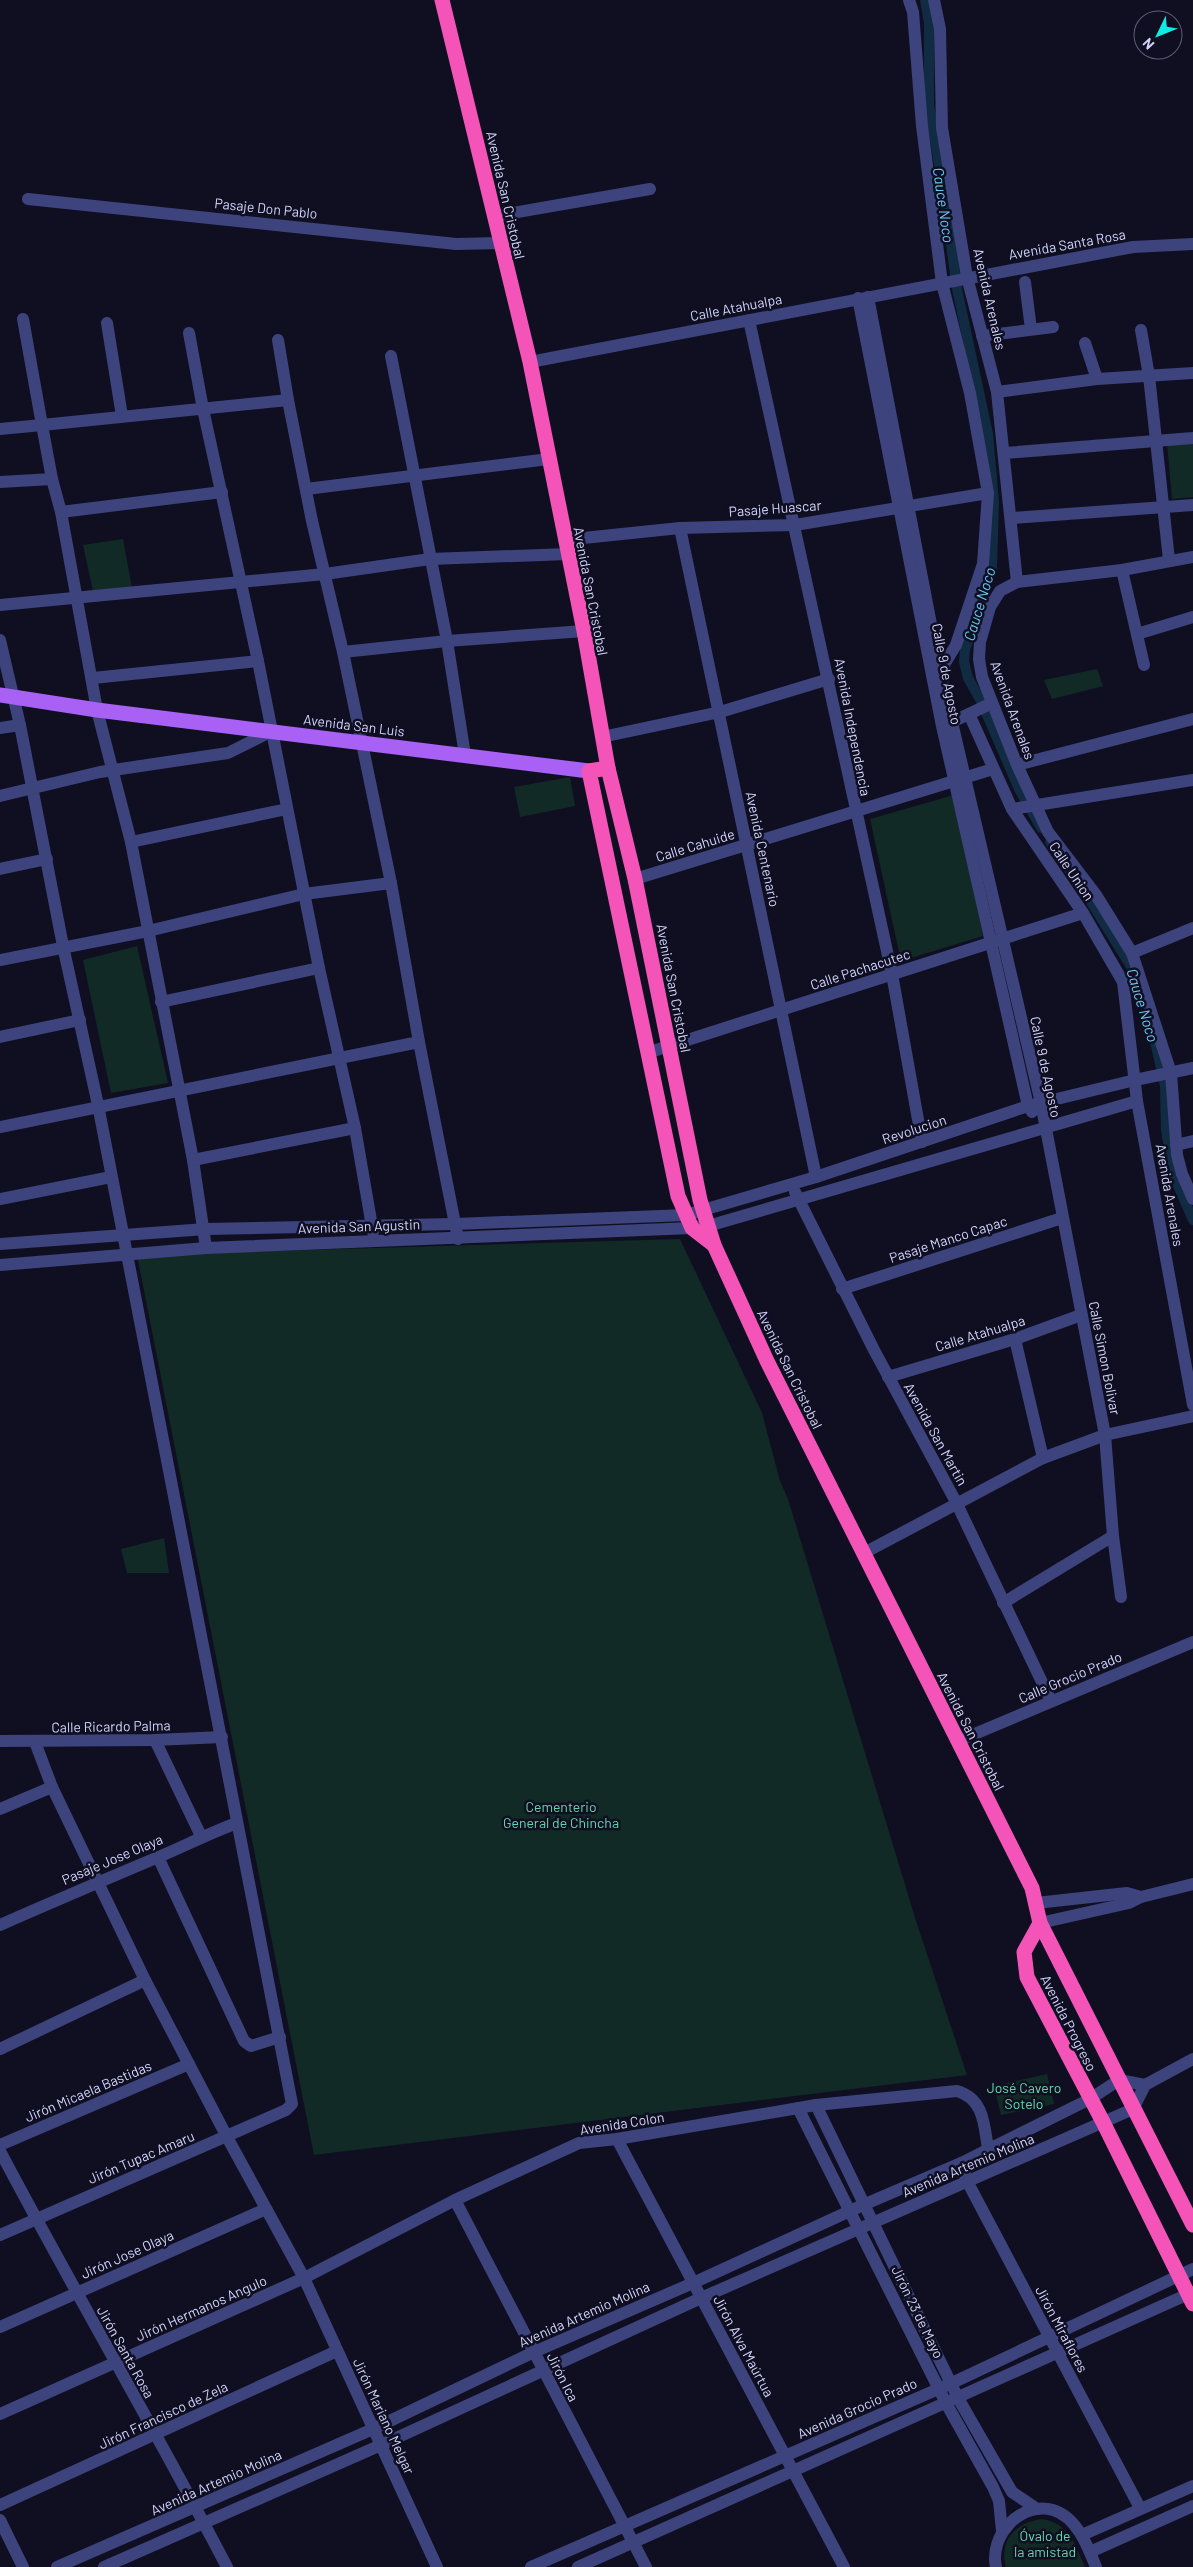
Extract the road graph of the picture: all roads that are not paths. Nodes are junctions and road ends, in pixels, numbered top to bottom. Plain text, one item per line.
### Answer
1 (442, 0) edge
2 (909, 0) edge
3 (934, 0) edge
4 (650, 189) dead end
5 (28, 199) dead end
6 (495, 216) junction
7 (500, 243) junction
8 (1193, 244) edge
9 (965, 278) junction
10 (945, 282) junction
11 (1025, 282) dead end
12 (863, 297) junction
13 (23, 319) dead end
14 (749, 320) junction
15 (107, 323) dead end
16 (1053, 327) dead end
17 (1031, 329) junction
18 (1141, 330) dead end
19 (189, 333) dead end
20 (982, 336) junction
21 (278, 340) dead end
22 (1085, 342) dead end
23 (391, 356) dead end
24 (530, 362) junction
25 (1193, 373) edge
26 (1149, 376) junction
27 (1097, 379) junction
28 (997, 392) junction
29 (288, 400) junction
30 (203, 409) junction
31 (122, 416) junction
32 (42, 425) junction
33 (0, 429) edge
34 (1193, 438) edge
35 (1156, 442) junction
36 (1005, 454) junction
37 (549, 459) junction
38 (414, 474) junction
39 (52, 479) junction
40 (0, 482) edge
41 (306, 489) junction
42 (222, 492) junction
43 (988, 493) junction
44 (1193, 505) edge
45 (1165, 508) junction
46 (903, 509) junction
47 (61, 512) junction
48 (1011, 518) junction
49 (795, 525) junction
50 (680, 528) junction
51 (566, 547) junction
52 (1193, 557) edge
53 (430, 560) junction
54 (1169, 560) junction
55 (1122, 570) junction
56 (325, 574) junction
57 (241, 582) junction
58 (1017, 582) junction
59 (76, 596) junction
60 (0, 605) edge
61 (1193, 617) edge
62 (584, 631) junction
63 (1137, 634) junction
64 (0, 640) edge
65 (447, 641) junction
66 (342, 652) junction
67 (258, 661) junction
68 (1144, 665) dead end
69 (940, 671) junction
70 (93, 678) junction
71 (829, 679) junction
72 (933, 684) junction
73 (7, 699) edge
74 (989, 704) junction
75 (97, 710) junction
76 (720, 712) junction
77 (972, 713) junction
78 (1193, 719) edge
79 (947, 724) junction
80 (20, 725) junction
81 (0, 728) edge
82 (272, 731) junction
83 (602, 737) junction
84 (360, 742) junction
85 (465, 755) junction
86 (1016, 765) junction
87 (608, 768) junction
88 (993, 769) junction
89 (589, 770) junction
90 (114, 771) junction
91 (959, 778) junction
92 (1193, 780) edge
93 (33, 789) junction
94 (0, 796) edge
95 (1026, 806) junction
96 (287, 809) junction
97 (855, 812) junction
98 (131, 842) junction
99 (747, 845) junction
100 (47, 859) junction
101 (0, 869) edge
102 (635, 879) junction
103 (391, 882) junction
104 (304, 894) junction
105 (642, 913) junction
106 (1083, 913) junction
107 (620, 920) junction
108 (1193, 928) edge
109 (148, 931) junction
110 (996, 941) junction
111 (63, 946) junction
112 (1132, 953) junction
113 (0, 960) edge
114 (319, 968) junction
115 (892, 974) junction
116 (161, 1002) junction
117 (781, 1010) junction
118 (80, 1020) junction
119 (0, 1037) edge
120 (419, 1042) junction
121 (669, 1046) junction
122 (647, 1053) junction
123 (339, 1059) junction
124 (1193, 1068) edge
125 (1170, 1074) junction
126 (1135, 1080) junction
127 (180, 1090) junction
128 (1137, 1101) junction
129 (1035, 1104) junction
130 (98, 1105) junction
131 (0, 1126) edge
132 (355, 1128) junction
133 (1044, 1128) junction
134 (1193, 1141) edge
135 (922, 1142) junction
136 (1176, 1145) junction
137 (193, 1160) junction
138 (111, 1177) junction
139 (816, 1177) junction
140 (792, 1184) junction
141 (0, 1199) edge
142 (1193, 1199) edge
143 (799, 1200) junction
144 (703, 1210) junction
145 (1062, 1218) junction
146 (683, 1222) junction
147 (455, 1224) junction
148 (372, 1225) junction
149 (708, 1226) junction
150 (206, 1229) junction
151 (124, 1234) junction
152 (458, 1239) junction
153 (375, 1242) junction
154 (0, 1244) edge
155 (714, 1245) junction
156 (206, 1248) junction
157 (128, 1254) junction
158 (0, 1265) edge
159 (842, 1289) junction
160 (1081, 1315) junction
161 (1016, 1339) junction
162 (888, 1377) junction
163 (1193, 1405) edge
164 (1193, 1416) edge
165 (1105, 1435) junction
166 (1043, 1458) junction
167 (956, 1502) junction
168 (1113, 1536) junction
169 (864, 1553) junction
170 (1121, 1597) dead end
171 (1003, 1603) junction
172 (1193, 1642) edge
173 (1052, 1701) junction
174 (222, 1737) junction
175 (155, 1740) junction
176 (0, 1742) edge
177 (34, 1742) junction
178 (958, 1742) junction
179 (52, 1787) junction
180 (0, 1809) edge
181 (237, 1823) junction
182 (201, 1836) junction
183 (158, 1857) junction
184 (98, 1881) junction
185 (1193, 1884) edge
186 (1141, 1897) junction
187 (1036, 1903) junction
188 (1040, 1924) junction
189 (0, 1925) edge
190 (145, 1980) junction
191 (280, 2037) junction
192 (0, 2049) edge
193 (1193, 2059) edge
194 (189, 2064) junction
195 (1119, 2080) junction
196 (1145, 2085) junction
197 (1090, 2099) junction
198 (816, 2105) junction
199 (798, 2108) junction
200 (1132, 2109) junction
201 (1103, 2122) junction
202 (227, 2137) junction
203 (617, 2139) junction
204 (0, 2145) edge
205 (988, 2148) junction
206 (0, 2151) edge
207 (961, 2163) junction
208 (967, 2181) junction
209 (455, 2200) junction
210 (857, 2207) junction
211 (266, 2209) junction
212 (36, 2218) junction
213 (1193, 2225) edge
214 (866, 2226) junction
215 (0, 2235) edge
216 (1193, 2269) edge
217 (1179, 2277) junction
218 (304, 2278) junction
219 (694, 2283) junction
220 (76, 2293) junction
221 (1192, 2297) edge
222 (701, 2298) junction
223 (0, 2327) edge
224 (1048, 2336) junction
225 (338, 2351) junction
226 (534, 2352) junction
227 (1058, 2353) junction
228 (115, 2362) junction
229 (543, 2370) junction
230 (952, 2383) junction
231 (939, 2388) junction
232 (958, 2398) junction
233 (946, 2403) junction
234 (0, 2414) edge
235 (373, 2429) junction
236 (155, 2436) junction
237 (381, 2445) junction
238 (785, 2456) junction
239 (792, 2470) junction
240 (1193, 2486) edge
241 (0, 2506) edge
242 (1193, 2506) edge
243 (196, 2507) junction
244 (1140, 2508) junction
245 (1037, 2509) junction
246 (0, 2520) edge
247 (204, 2522) junction
248 (624, 2526) junction
249 (1002, 2531) junction
250 (1082, 2535) junction
251 (633, 2542) junction
252 (1090, 2552) junction
253 (23, 2567) edge
254 (57, 2567) edge
255 (104, 2567) edge
256 (227, 2567) edge
257 (436, 2567) edge
258 (531, 2567) edge
259 (578, 2567) edge
260 (646, 2567) edge
261 (844, 2567) edge
262 (996, 2567) edge
263 (1096, 2567) edge

1 - 6 highway, Avenida San Cristobal
2 - 10 street
3 - 9 street, Avenida Arenales
4 - 6 street
5 - 7 street, Pasaje Don Pablo
6 - 7 highway, Avenida San Cristobal
7 - 24 highway, Avenida San Cristobal
8 - 9 street, Avenida Santa Rosa
9 - 10 street, Avenida Santa Rosa
9 - 20 street, Avenida Arenales
10 - 12 street, Calle Atahualpa
10 - 43 street
11 - 17 street
12 - 14 street, Calle Atahualpa
12 - 46 street, Calle 9 de Agosto
13 - 32 street
14 - 24 street, Calle Atahualpa
14 - 49 street, Avenida Independencia
15 - 31 street
16 - 17 street
17 - 20 street
18 - 26 street
19 - 30 street
20 - 28 street, Avenida Arenales
21 - 29 street
22 - 27 street
23 - 38 street
24 - 37 highway, Avenida San Cristobal
25 - 26 street
26 - 27 street
26 - 35 street
27 - 28 street
28 - 36 street, Avenida Arenales
29 - 30 street
29 - 41 street
30 - 31 street
30 - 42 street
31 - 32 street
32 - 33 street
32 - 39 street
34 - 35 street
35 - 36 street
35 - 45 street
36 - 48 street, Avenida Arenales
37 - 38 street
37 - 51 highway, Avenida San Cristobal
38 - 41 street
38 - 53 street
39 - 40 street
39 - 47 street
41 - 56 street
42 - 47 street
42 - 57 street
43 - 46 street, Pasaje Huascar
43 - 69 street
44 - 45 street
45 - 48 street
45 - 54 street
46 - 49 street, Pasaje Huascar
46 - 69 street, Calle 9 de Agosto
46 - 72 street, Calle 9 de Agosto
47 - 59 street
48 - 58 street, Avenida Arenales
49 - 50 street, Pasaje Huascar
49 - 71 street, Avenida Independencia
50 - 51 street, Pasaje Huascar
50 - 76 street, Avenida Centenario
51 - 53 street, Pasaje Huascar
51 - 62 highway, Avenida San Cristobal
52 - 54 street
53 - 56 street, Pasaje Huascar
53 - 65 street
54 - 55 street
55 - 58 street
55 - 63 street
56 - 57 street, Pasaje Huascar
56 - 66 street
57 - 59 street, Pasaje Huascar
57 - 67 street
58 - 74 street, Avenida Arenales
59 - 60 street, Pasaje Huascar
59 - 70 street
61 - 63 street
62 - 65 street
62 - 83 highway, Avenida San Cristobal
63 - 68 street
64 - 73 street
65 - 66 street
65 - 85 street
66 - 84 street
67 - 70 street
67 - 82 street
69 - 72 street
69 - 79 street, Calle 9 de Agosto
70 - 75 street
71 - 76 street
71 - 97 street, Avenida Independencia
72 - 79 street, Calle 9 de Agosto
73 - 75 main road, Avenida San Luis
73 - 80 street
74 - 77 street
74 - 86 street, Avenida Arenales
75 - 82 main road, Avenida San Luis
75 - 90 street
76 - 83 street
76 - 99 street, Avenida Centenario
77 - 79 street
77 - 88 street, Calle Union
78 - 86 street
79 - 91 street, Calle 9 de Agosto
80 - 81 street
80 - 93 street
82 - 84 main road, Avenida San Luis
82 - 90 street
82 - 96 street
83 - 87 highway, Avenida San Cristobal
84 - 85 main road, Avenida San Luis
84 - 103 street
85 - 89 main road, Avenida San Luis
86 - 95 street, Avenida Arenales
87 - 89 highway, Avenida San Luis
87 - 102 highway, Avenida San Cristobal
88 - 91 street, Calle Cahuide
88 - 95 street, Calle Union
89 - 107 highway
90 - 93 street
90 - 98 street
91 - 97 street, Calle Cahuide
91 - 110 street, Calle 9 de Agosto
92 - 95 street
93 - 94 street
93 - 100 street
95 - 106 street, Calle Union
95 - 112 street, Avenida Arenales
96 - 98 street
96 - 104 street
97 - 99 street, Calle Cahuide
97 - 115 street, Avenida Independencia
98 - 109 street
99 - 102 street, Calle Cahuide
99 - 117 street, Avenida Centenario
100 - 101 street
100 - 111 street
102 - 105 highway, Avenida San Cristobal
103 - 104 street
103 - 120 street
104 - 109 street
104 - 114 street
105 - 107 highway
105 - 121 highway, Avenida San Cristobal
106 - 110 street, Calle Pachacutec
106 - 126 street, Calle Union
107 - 122 highway
108 - 112 street
109 - 111 street
109 - 116 street
110 - 115 street, Calle Pachacutec
110 - 129 street, Calle 9 de Agosto
111 - 113 street
111 - 118 street
112 - 125 street, Avenida Arenales
114 - 116 street
114 - 123 street
115 - 117 street, Calle Pachacutec
115 - 135 street, Avenida Independencia
116 - 127 street
117 - 121 street, Calle Pachacutec
117 - 139 street, Avenida Centenario
118 - 119 street
118 - 130 street
120 - 123 street
120 - 147 street
121 - 122 street, Calle Pachacutec
121 - 144 highway, Avenida San Cristobal
122 - 146 highway
123 - 127 street
123 - 132 street
124 - 125 street, Revolucion
125 - 126 street, Revolucion
125 - 136 street, Avenida Arenales
126 - 128 street, Avenida Arenales
126 - 129 street, Revolucion
127 - 130 street
127 - 137 street
128 - 133 street
128 - 163 street, Avenida Arenales
129 - 133 street, Calle 9 de Agosto
129 - 135 street, Revolucion
130 - 131 street
130 - 138 street
132 - 137 street
132 - 148 street
133 - 143 street
133 - 145 street, Calle Simon Bolivar
134 - 136 street
135 - 139 street, Revolucion
136 - 142 street, Avenida Arenales
137 - 150 street
138 - 141 street
138 - 151 street
139 - 140 street, Revolucion
140 - 143 street, Avenida San Martin
140 - 144 street, Revolucion
143 - 149 street
143 - 159 street, Avenida San Martin
144 - 146 street, Avenida San Agustin
144 - 149 highway, Avenida San Cristobal
145 - 159 street, Pasaje Manco Capac
145 - 160 street, Calle Simon Bolivar
146 - 147 street, Avenida San Agustin
146 - 149 street
146 - 152 street, Avenida San Agustin
146 - 155 highway
147 - 148 street, Avenida San Agustin
147 - 152 street
148 - 150 street, Avenida San Agustin
148 - 153 street
149 - 155 highway, Avenida San Cristobal
150 - 151 street, Avenida San Agustin
150 - 156 street
151 - 154 street, Avenida San Agustin
151 - 157 street
152 - 153 street, Avenida San Agustin
153 - 156 street, Avenida San Agustin
155 - 169 highway, Avenida San Cristobal
156 - 157 street, Avenida San Agustin
157 - 158 street, Avenida San Agustin
157 - 174 street
159 - 162 street, Avenida San Martin
160 - 161 street, Calle Atahualpa
160 - 165 street, Calle Simon Bolivar
161 - 162 street, Calle Atahualpa
161 - 166 street
162 - 167 street, Avenida San Martin
164 - 165 street
165 - 166 street
165 - 168 street, Calle Simon Bolivar
166 - 167 street
167 - 169 street
167 - 171 street, Avenida San Martin
168 - 170 street, Calle Simon Bolivar
168 - 171 street
169 - 178 highway, Avenida San Cristobal
171 - 173 street, Avenida San Martin
172 - 173 street, Calle Grocio Prado
173 - 178 street, Calle Grocio Prado
174 - 175 street, Calle Ricardo Palma
174 - 181 street
175 - 177 street, Calle Ricardo Palma
175 - 182 street
176 - 177 street, Calle Ricardo Palma
177 - 179 street, Jirón Mariano Melgar
178 - 187 highway, Avenida San Cristobal
179 - 180 street
179 - 184 street, Jirón Mariano Melgar
181 - 182 street, Pasaje Jose Olaya
181 - 191 street
182 - 183 street, Pasaje Jose Olaya
183 - 184 street, Pasaje Jose Olaya
183 - 191 street
184 - 189 street, Pasaje Jose Olaya
184 - 190 street, Jirón Mariano Melgar
185 - 186 street
186 - 187 street
186 - 188 street
187 - 188 highway, Avenida San Cristobal
188 - 195 highway, Avenida Progreso
188 - 197 highway, Avenida Progreso
190 - 192 street
190 - 194 street, Jirón Mariano Melgar
191 - 202 street, Jirón Tupac Amaru
193 - 196 street
194 - 202 street, Jirón Mariano Melgar
194 - 204 street, Jirón Micaela Bastidas
195 - 196 street
195 - 197 street, Avenida Artemio Molina
195 - 200 highway, Avenida Progreso
196 - 200 street
197 - 201 highway, Avenida Progreso
197 - 205 street, Avenida Artemio Molina
198 - 199 street, Avenida Colon
198 - 205 street, Avenida Colon
198 - 210 street, Jirón 23 de Mayo
199 - 203 street, Avenida Colon
199 - 210 street, Jirón 23 de Mayo
200 - 201 street, Avenida Artemio Molina
200 - 213 highway, Avenida Progreso
201 - 208 street, Avenida Artemio Molina
201 - 217 highway, Avenida Progreso
202 - 211 street, Jirón Mariano Melgar
202 - 212 street, Jirón Tupac Amaru
203 - 209 street, Avenida Colon
203 - 219 street, Jirón Alva Maúrtua
205 - 207 street, Avenida Artemio Molina
206 - 212 street, Jirón Santa Rosa
207 - 208 street, Jirón Miraflores
207 - 210 street, Avenida Artemio Molina
208 - 214 street, Avenida Artemio Molina
208 - 224 street, Jirón Miraflores
209 - 218 street, Avenida Colon
209 - 226 street, Jirón Ica
210 - 214 street, Jirón 23 de Mayo
210 - 219 street, Avenida Artemio Molina
211 - 218 street, Jirón Mariano Melgar
211 - 220 street, Jirón Jose Olaya
212 - 215 street, Jirón Tupac Amaru
212 - 220 street, Jirón Santa Rosa
214 - 222 street, Avenida Artemio Molina
214 - 230 street, Jirón 23 de Mayo
214 - 231 street, Jirón 23 de Mayo
216 - 217 street, Avenida Grocio Prado
217 - 221 highway, Avenida Progreso
217 - 224 street, Avenida Grocio Prado
218 - 225 street, Jirón Mariano Melgar
218 - 228 street, Jirón Hermanos Angulo
219 - 222 street, Jirón Alva Maúrtua
219 - 226 street, Avenida Artemio Molina
220 - 223 street, Jirón Jose Olaya
220 - 228 street, Jirón Santa Rosa
221 - 227 street
222 - 229 street, Avenida Artemio Molina
222 - 238 street, Jirón Alva Maúrtua
224 - 227 street, Jirón Miraflores
224 - 230 street, Avenida Grocio Prado
225 - 235 street, Jirón Mariano Melgar
225 - 236 street, Jirón Francisco de Zela
226 - 229 street, Jirón Ica
226 - 235 street, Avenida Artemio Molina
227 - 232 street
227 - 244 street, Jirón Miraflores
228 - 234 street, Jirón Hermanos Angulo
228 - 236 street, Jirón Santa Rosa
229 - 237 street, Avenida Artemio Molina
229 - 248 street, Jirón Ica
230 - 231 street, Avenida Grocio Prado
230 - 232 street, Jirón 23 de Mayo
231 - 233 street, Jirón 23 de Mayo
231 - 238 street, Avenida Grocio Prado
232 - 233 street
232 - 245 street, Jirón 23 de Mayo
233 - 239 street
233 - 249 street, Jirón 23 de Mayo
235 - 237 street, Jirón Mariano Melgar
235 - 243 street, Avenida Artemio Molina
236 - 241 street, Jirón Francisco de Zela
236 - 243 street, Jirón Santa Rosa
237 - 247 street, Avenida Artemio Molina
237 - 257 street, Jirón Mariano Melgar
238 - 239 street, Jirón Alva Maúrtua
238 - 248 street, Avenida Grocio Prado
239 - 251 street
239 - 261 street, Jirón Alva Maúrtua
240 - 244 street
242 - 252 street
243 - 247 street, Jirón Santa Rosa
243 - 254 street, Avenida Artemio Molina
244 - 250 street
245 - 249 street
245 - 250 street
246 - 253 street
247 - 255 street, Avenida Artemio Molina
247 - 256 street, Jirón Santa Rosa
248 - 251 street, Jirón Ica
248 - 258 street, Avenida Grocio Prado
249 - 262 street
250 - 252 street
251 - 259 street
251 - 260 street, Jirón Ica
252 - 263 street

